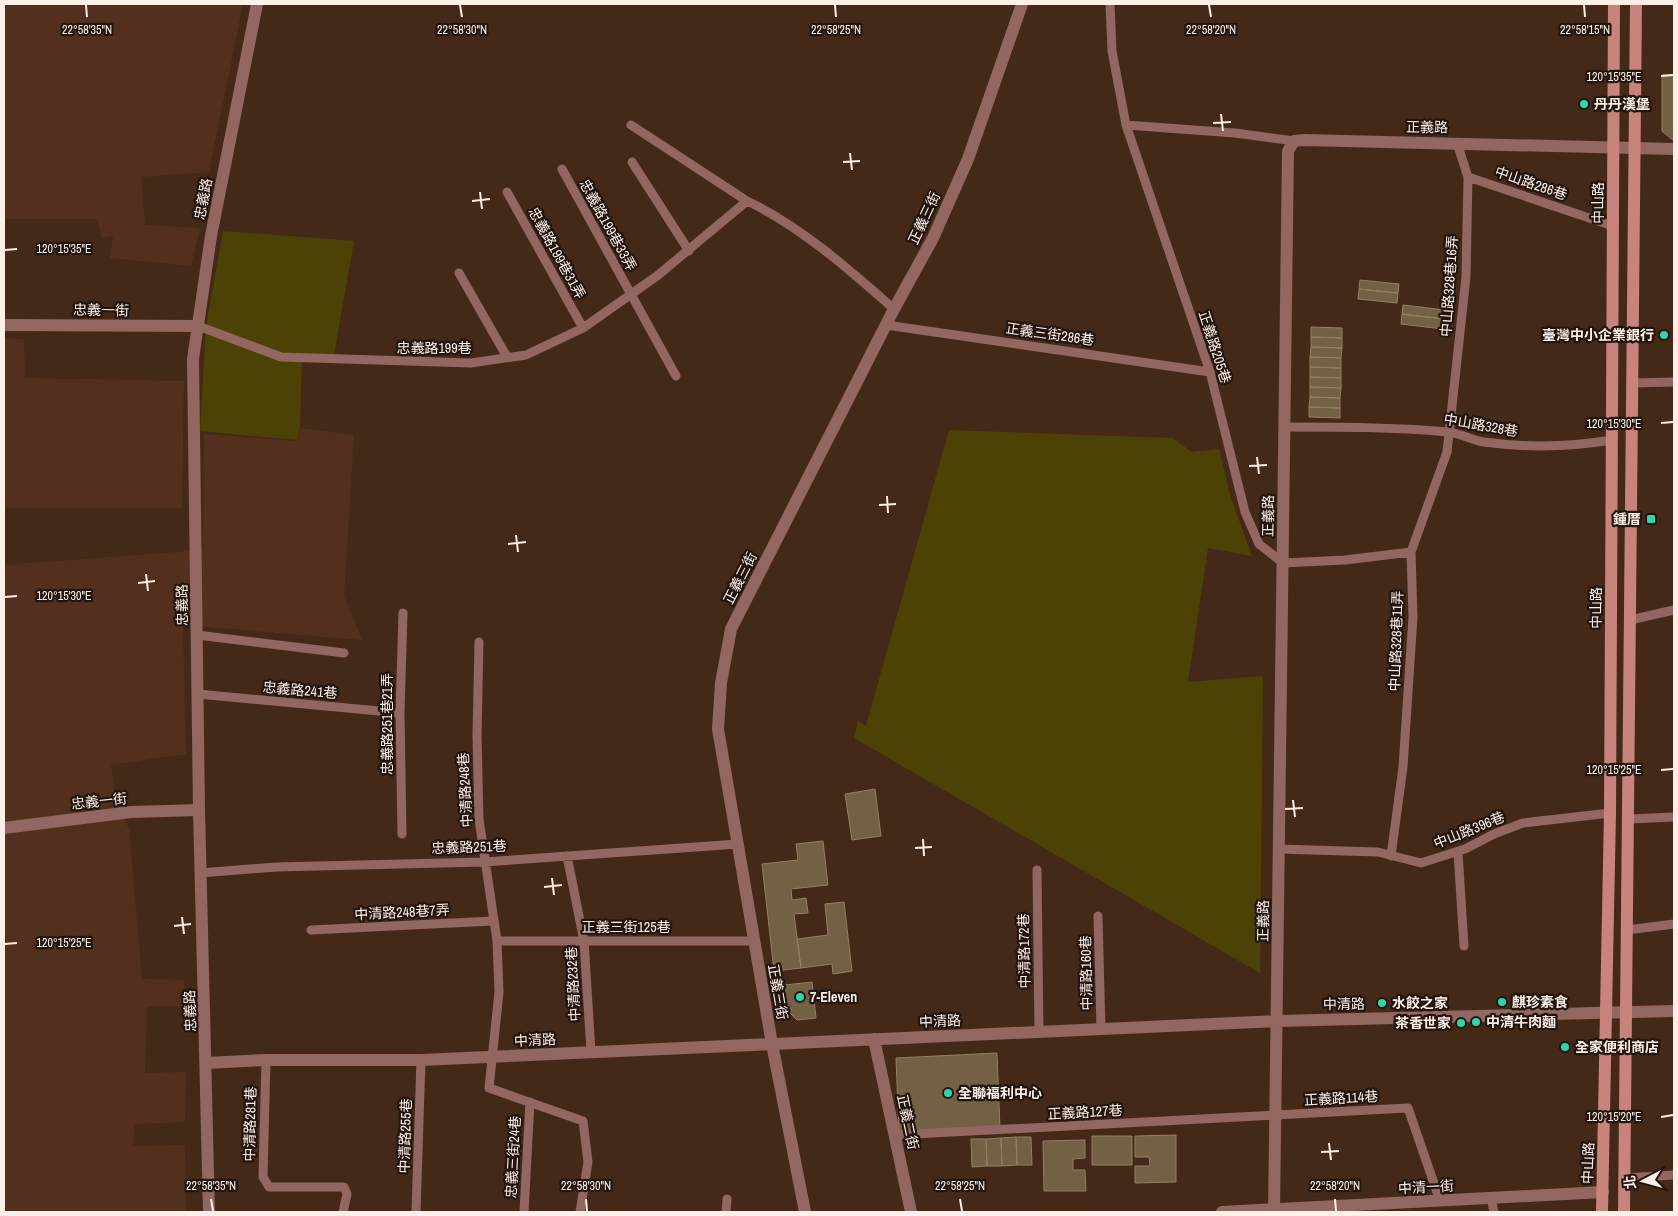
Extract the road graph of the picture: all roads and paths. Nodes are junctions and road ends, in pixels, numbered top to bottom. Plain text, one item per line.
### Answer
1 (257, 4) edge
2 (1022, 4) edge
3 (1110, 4) edge
4 (1614, 4) edge
5 (1636, 4) edge
6 (1126, 125) junction
7 (631, 126) dead end
8 (1294, 142) junction
9 (1457, 143) junction
10 (1613, 147) junction
11 (1634, 148) junction
12 (1674, 149) edge
13 (632, 162) dead end
14 (562, 169) dead end
15 (1468, 177) junction
16 (507, 192) dead end
17 (747, 201) junction
18 (1613, 226) junction
19 (689, 251) junction
20 (459, 273) dead end
21 (630, 294) junction
22 (894, 309) junction
23 (4, 325) edge
24 (886, 325) junction
25 (198, 326) junction
26 (583, 328) junction
27 (507, 356) junction
28 (1210, 372) junction
29 (676, 376) dead end
30 (1674, 382) edge
31 (1632, 383) junction
32 (1284, 427) junction
33 (1450, 432) junction
34 (1612, 440) junction
35 (1411, 552) junction
36 (1283, 563) junction
37 (1674, 610) edge
38 (403, 613) dead end
39 (1630, 620) junction
40 (197, 635) junction
41 (479, 642) dead end
42 (344, 653) dead end
43 (198, 694) junction
44 (400, 713) junction
45 (199, 810) junction
46 (1610, 813) junction
47 (1674, 817) edge
48 (1629, 819) junction
49 (4, 828) edge
50 (402, 834) dead end
51 (738, 844) junction
52 (1279, 849) junction
53 (1458, 852) junction
54 (567, 856) junction
55 (1391, 856) junction
56 (484, 862) junction
57 (1037, 870) dead end
58 (200, 873) junction
59 (1098, 916) dead end
60 (493, 922) junction
61 (1674, 924) edge
62 (311, 930) dead end
63 (1627, 930) junction
64 (497, 941) junction
65 (584, 941) junction
66 (754, 941) junction
67 (1464, 946) dead end
68 (1608, 1012) junction
69 (1626, 1012) junction
70 (1674, 1012) edge
71 (1277, 1021) junction
72 (1101, 1029) junction
73 (1039, 1032) junction
74 (874, 1039) junction
75 (772, 1044) junction
76 (591, 1052) junction
77 (494, 1056) junction
78 (266, 1060) junction
79 (421, 1060) junction
80 (206, 1064) junction
81 (530, 1102) junction
82 (1276, 1116) junction
83 (895, 1135) junction
84 (1674, 1175) edge
85 (1625, 1178) junction
86 (1603, 1192) junction
87 (727, 1198) dead end
88 (1491, 1198) junction
89 (1440, 1201) junction
90 (1363, 1209) edge
91 (1274, 1211) edge
92 (209, 1212) edge
93 (343, 1212) edge
94 (416, 1212) edge
95 (524, 1212) edge
96 (580, 1212) edge
97 (726, 1212) edge
98 (805, 1212) edge
99 (911, 1212) edge
100 (1222, 1212) edge
101 (1494, 1212) edge
102 (1602, 1212) edge
103 (1624, 1212) edge

1 - 25 street, 忠義路
2 - 22 street, 正義三街
3 - 6 lane, 正義路205巷
4 - 10 main road, 中山路
5 - 11 main road
6 - 8 lane
6 - 28 lane, 正義路205巷
7 - 17 lane
8 - 9 street, 正義路
8 - 32 street, 正義路
9 - 10 street, 正義路
9 - 15 lane, 中山路328巷16弄
10 - 11 street, 正義路
10 - 18 main road, 中山路
11 - 12 street, 正義路
11 - 31 main road
13 - 19 lane
14 - 21 lane, 忠義路199巷33弄
15 - 18 lane, 中山路286巷
15 - 33 lane, 中山路328巷16弄
16 - 26 lane, 忠義路199巷31弄
17 - 19 lane, 忠義路199巷
17 - 22 lane
18 - 34 main road, 中山路
19 - 21 lane, 忠義路199巷
20 - 27 lane
21 - 26 lane, 忠義路199巷
21 - 29 lane, 忠義路199巷33弄
22 - 24 street, 正義三街
23 - 25 street, 忠義一街
24 - 28 lane, 正義三街286巷
24 - 51 street, 正義三街
25 - 27 lane, 忠義路199巷
25 - 40 street, 忠義路
26 - 27 lane, 忠義路199巷
28 - 36 lane, 正義路205巷
30 - 31 lane
31 - 39 main road
32 - 33 lane, 中山路328巷
32 - 36 street, 正義路
33 - 34 lane, 中山路328巷
33 - 35 lane, 中山路328巷11弄
34 - 46 main road, 中山路
35 - 36 lane
35 - 55 lane, 中山路328巷11弄
36 - 52 street, 正義路
37 - 39 lane
38 - 44 lane, 忠義路251巷21弄
39 - 48 main road
40 - 42 lane
40 - 43 street, 忠義路
41 - 56 lane, 中清路248巷
43 - 44 lane, 忠義路241巷
43 - 45 street, 忠義路
44 - 50 lane, 忠義路251巷21弄
45 - 49 street, 忠義一街
45 - 58 street, 忠義路
46 - 53 lane, 中山路396巷
46 - 68 main road, 中山路
47 - 48 lane
48 - 63 main road
51 - 54 lane, 忠義路251巷
51 - 66 street, 正義三街
52 - 55 lane, 中山路396巷
52 - 71 street, 正義路
53 - 55 lane, 中山路396巷
53 - 67 lane
54 - 56 lane, 忠義路251巷
54 - 65 lane, 中清路232巷
56 - 58 lane, 忠義路251巷
56 - 60 lane, 中清路248巷
57 - 73 lane, 中清路172巷
58 - 80 street, 忠義路
59 - 72 lane, 中清路160巷
60 - 62 lane, 中清路248巷7弄
60 - 64 lane, 中清路248巷
61 - 63 lane
63 - 69 main road
64 - 65 lane, 正義三街125巷
64 - 77 lane, 中清路248巷
65 - 66 lane, 正義三街125巷
65 - 76 lane, 中清路232巷
66 - 75 street, 正義三街
68 - 69 street, 中清路
68 - 71 street, 中清路
68 - 86 main road, 中山路
69 - 70 street, 中清路
69 - 85 main road
71 - 72 street, 中清路
71 - 82 street, 正義路
72 - 73 street, 中清路
73 - 74 street, 中清路
74 - 75 street, 中清路
74 - 83 street, 正義二街
75 - 76 street, 中清路
75 - 98 street, 正義三街
76 - 77 street, 中清路
77 - 79 street, 中清路
77 - 81 lane, 中清路248巷
78 - 79 street, 中清路
78 - 80 street, 中清路
78 - 93 lane, 中清路281巷
79 - 94 lane, 中清路255巷
80 - 92 street, 忠義路
81 - 95 lane, 忠義三街24巷
81 - 96 lane
82 - 83 lane, 正義路127巷
82 - 89 lane, 正義路114巷
82 - 91 street, 正義路
83 - 99 street, 正義二街
84 - 85 lane
85 - 103 main road
86 - 88 street, 中清一街
86 - 102 main road, 中山路
87 - 97 lane
88 - 89 street, 中清一街
88 - 101 lane
89 - 90 street, 中清一街
90 - 91 street, 中清一街
91 - 100 street, 中清一街

